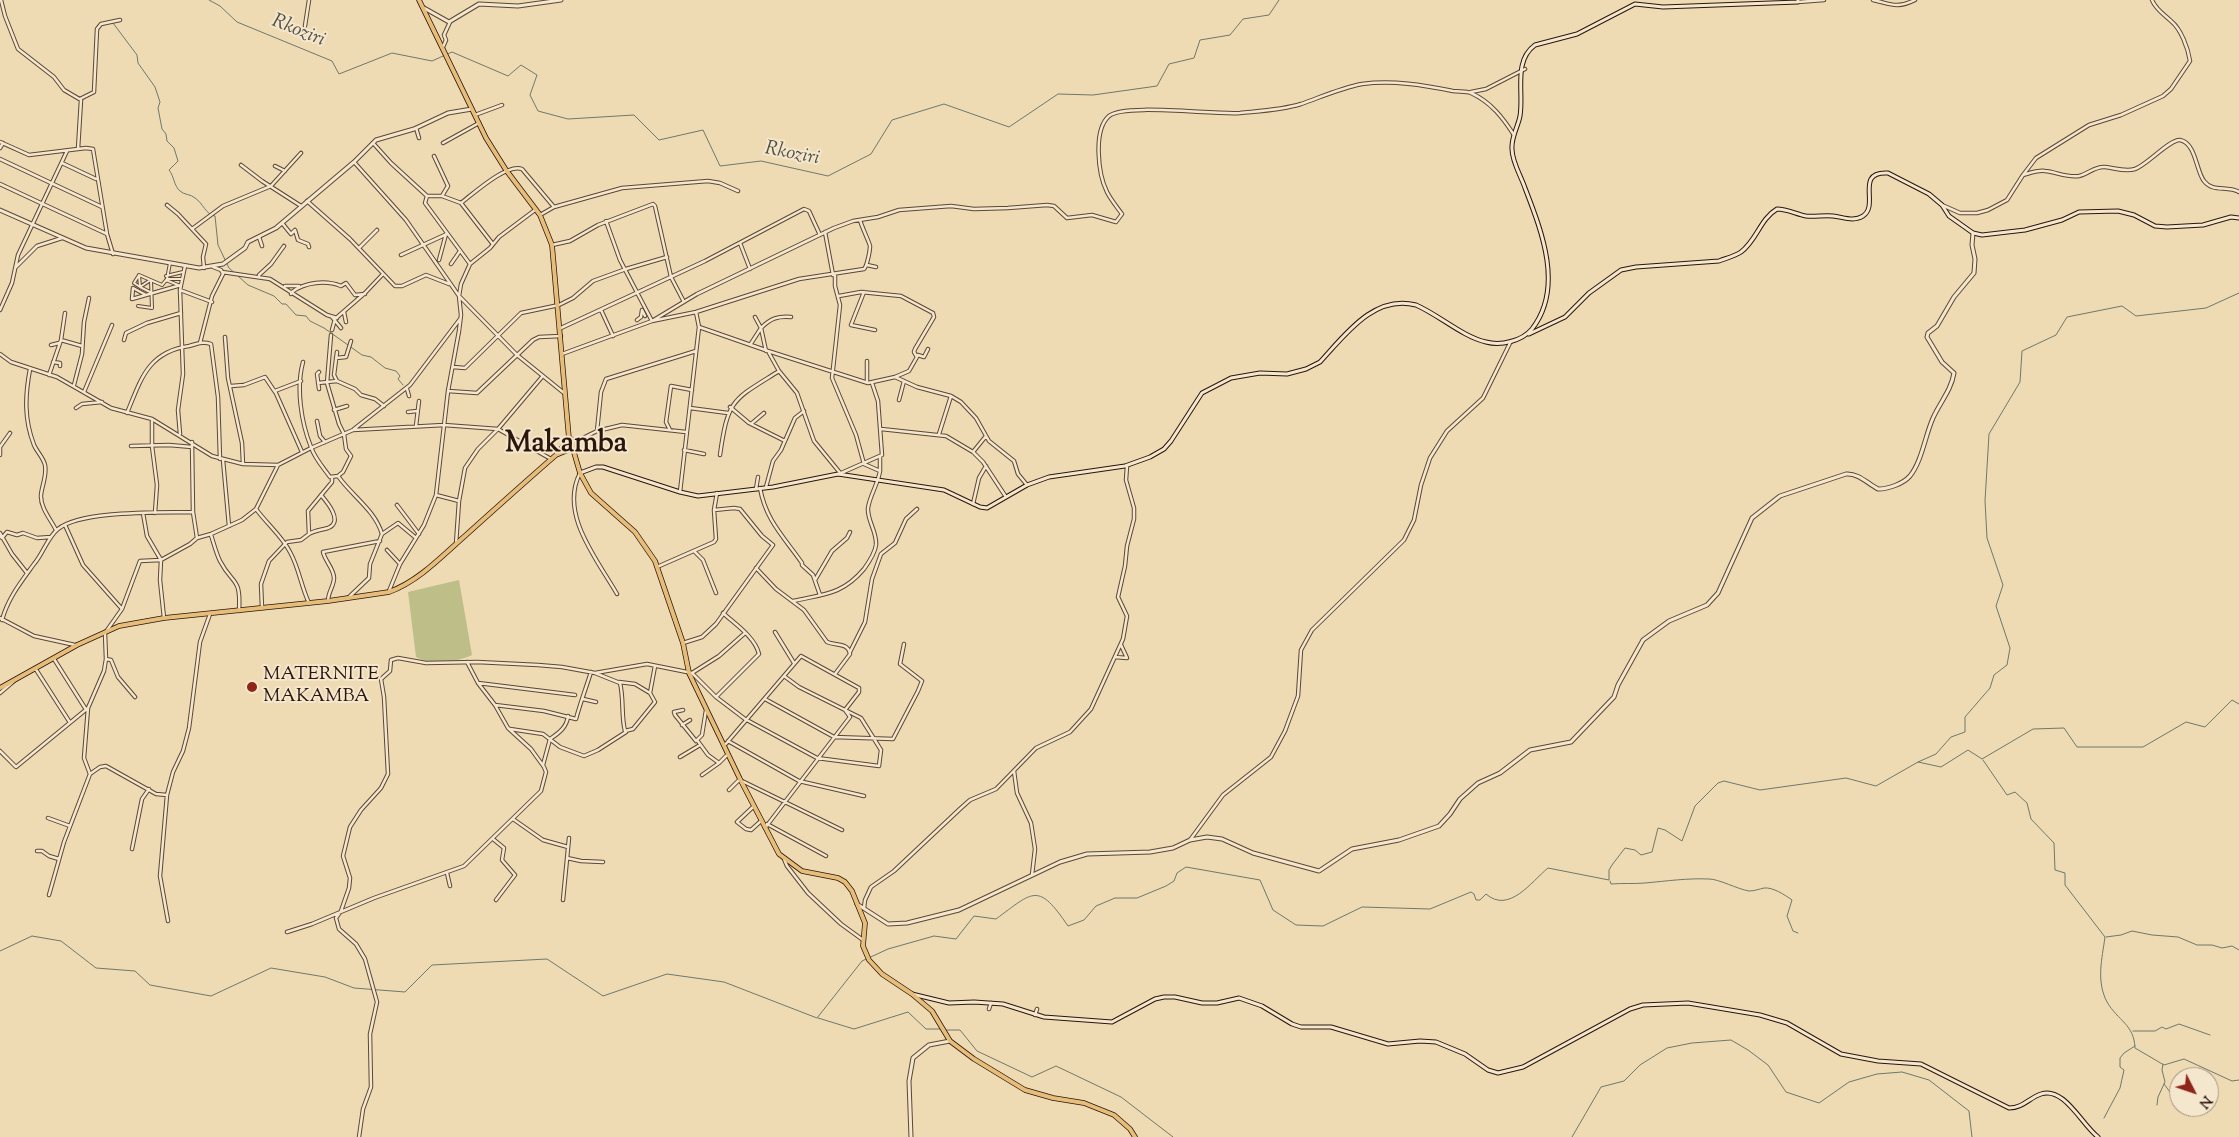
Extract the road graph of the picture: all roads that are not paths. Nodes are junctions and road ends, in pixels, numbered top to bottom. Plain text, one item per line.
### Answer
1 (1, 0) edge
2 (309, 0) edge
3 (419, 0) edge
4 (561, 0) edge
5 (1824, 0) edge
6 (1873, 0) edge
7 (1916, 0) edge
8 (2152, 0) edge
9 (1798, 1) edge
10 (422, 6) junction
11 (120, 20) dead end
12 (450, 22) junction
13 (305, 26) dead end
14 (443, 52) junction
15 (1523, 69) junction
16 (1470, 92) junction
17 (80, 100) junction
18 (502, 105) dead end
19 (1239, 107) dead end
20 (472, 109) junction
21 (1240, 113) junction
22 (475, 115) junction
23 (479, 123) junction
24 (416, 128) junction
25 (1514, 135) junction
26 (419, 138) dead end
27 (2, 143) edge
28 (373, 143) junction
29 (443, 143) dead end
30 (0, 148) edge
31 (78, 150) junction
32 (67, 151) junction
33 (301, 153) dead end
34 (434, 156) dead end
35 (0, 159) edge
36 (354, 162) junction
37 (62, 163) junction
38 (240, 165) dead end
39 (275, 166) dead end
40 (506, 170) junction
41 (285, 171) junction
42 (2023, 175) junction
43 (96, 179) junction
44 (0, 184) edge
45 (52, 184) junction
46 (271, 186) junction
47 (738, 190) dead end
48 (2239, 192) edge
49 (427, 196) junction
50 (442, 196) junction
51 (308, 201) junction
52 (461, 203) junction
53 (1942, 204) junction
54 (43, 205) junction
55 (167, 206) dead end
56 (301, 206) junction
57 (102, 207) junction
58 (554, 207) junction
59 (0, 210) edge
60 (535, 210) junction
61 (540, 215) junction
62 (2238, 217) edge
63 (860, 220) junction
64 (606, 221) junction
65 (282, 223) junction
66 (33, 225) junction
67 (192, 229) junction
68 (377, 230) dead end
69 (825, 232) junction
70 (1973, 233) junction
71 (107, 234) junction
72 (447, 234) junction
73 (820, 235) junction
74 (258, 237) junction
75 (62, 238) junction
76 (492, 243) junction
77 (740, 244) junction
78 (424, 245) junction
79 (552, 245) junction
80 (262, 246) dead end
81 (284, 246) dead end
82 (309, 247) dead end
83 (359, 248) junction
84 (460, 251) junction
85 (113, 254) junction
86 (402, 255) dead end
87 (667, 257) junction
88 (439, 260) dead end
89 (170, 263) junction
90 (451, 264) dead end
91 (470, 264) junction
92 (221, 265) junction
93 (868, 265) junction
94 (185, 266) junction
95 (214, 267) junction
96 (876, 267) dead end
97 (16, 268) junction
98 (204, 268) junction
99 (626, 268) junction
100 (750, 269) junction
101 (184, 272) junction
102 (222, 272) junction
103 (228, 272) junction
104 (383, 274) junction
105 (834, 274) junction
106 (139, 275) junction
107 (258, 276) junction
108 (671, 277) junction
109 (145, 278) junction
110 (166, 279) junction
111 (182, 279) junction
112 (150, 281) junction
113 (163, 284) junction
114 (450, 284) junction
115 (180, 285) junction
116 (300, 286) junction
117 (140, 287) junction
118 (284, 287) junction
119 (171, 288) junction
120 (167, 289) junction
121 (180, 290) junction
122 (864, 292) junction
123 (291, 293) junction
124 (355, 294) junction
125 (365, 294) junction
126 (637, 294) junction
127 (459, 296) junction
128 (839, 296) junction
129 (149, 297) junction
130 (89, 298) dead end
131 (357, 300) junction
132 (212, 302) junction
133 (684, 302) junction
134 (559, 305) junction
135 (138, 306) dead end
136 (0, 310) edge
137 (601, 310) junction
138 (344, 312) junction
139 (696, 312) junction
140 (65, 313) dead end
141 (181, 313) junction
142 (647, 315) junction
143 (332, 316) junction
144 (755, 317) dead end
145 (791, 317) dead end
146 (337, 318) junction
147 (460, 318) junction
148 (642, 319) junction
149 (638, 320) dead end
150 (334, 321) junction
151 (652, 321) junction
152 (346, 322) dead end
153 (112, 325) dead end
154 (699, 327) junction
155 (341, 328) dead end
156 (561, 328) junction
157 (761, 328) junction
158 (332, 330) dead end
159 (875, 330) dead end
160 (1528, 334) junction
161 (62, 335) junction
162 (331, 335) dead end
163 (67, 336) dead end
164 (497, 336) junction
165 (561, 336) junction
166 (613, 336) junction
167 (225, 337) dead end
168 (124, 340) dead end
169 (351, 341) dead end
170 (1511, 341) junction
171 (60, 342) junction
172 (200, 343) junction
173 (51, 344) dead end
174 (750, 345) junction
175 (82, 346) junction
176 (181, 347) junction
177 (928, 349) dead end
178 (696, 351) junction
179 (767, 351) junction
180 (337, 352) dead end
181 (0, 354) edge
182 (562, 354) junction
183 (517, 355) junction
184 (917, 357) junction
185 (336, 358) junction
186 (866, 361) dead end
187 (53, 362) junction
188 (303, 362) dead end
189 (60, 366) dead end
190 (453, 368) junction
191 (30, 369) junction
192 (832, 370) junction
193 (779, 371) junction
194 (319, 372) dead end
195 (49, 375) junction
196 (542, 377) junction
197 (895, 377) junction
198 (300, 381) junction
199 (337, 381) junction
200 (904, 381) junction
201 (867, 382) junction
202 (872, 382) junction
203 (318, 383) junction
204 (327, 383) junction
205 (74, 386) junction
206 (231, 386) junction
207 (319, 389) dead end
208 (407, 389) junction
209 (26, 390) junction
210 (692, 390) junction
211 (448, 391) junction
212 (84, 392) junction
213 (276, 393) junction
214 (564, 393) junction
215 (32, 394) dead end
216 (409, 396) dead end
217 (951, 396) junction
218 (899, 400) dead end
219 (419, 401) dead end
220 (102, 402) junction
221 (347, 406) dead end
222 (384, 406) junction
223 (76, 408) dead end
224 (690, 408) junction
225 (730, 408) junction
226 (334, 409) junction
227 (328, 410) dead end
228 (417, 410) junction
229 (804, 411) junction
230 (408, 412) dead end
231 (127, 413) junction
232 (728, 413) junction
233 (764, 413) dead end
234 (152, 419) junction
235 (317, 421) dead end
236 (751, 424) junction
237 (444, 425) junction
238 (416, 426) junction
239 (498, 429) junction
240 (881, 429) junction
241 (353, 430) junction
242 (670, 430) junction
243 (597, 431) junction
244 (686, 432) junction
245 (10, 433) dead end
246 (180, 434) junction
247 (344, 434) junction
248 (938, 434) junction
249 (986, 436) junction
250 (569, 439) junction
251 (785, 441) junction
252 (192, 442) junction
253 (325, 442) junction
254 (575, 442) junction
255 (565, 444) junction
256 (131, 446) dead end
257 (152, 446) junction
258 (192, 447) junction
259 (311, 448) junction
260 (574, 449) junction
261 (568, 450) junction
262 (684, 450) junction
263 (302, 452) junction
264 (973, 452) junction
265 (704, 454) dead end
266 (0, 455) edge
267 (556, 455) junction
268 (720, 455) dead end
269 (880, 457) junction
270 (221, 459) junction
271 (550, 459) junction
272 (243, 464) junction
273 (864, 464) junction
274 (278, 465) junction
275 (986, 466) junction
276 (1127, 466) junction
277 (580, 472) junction
278 (880, 472) junction
279 (840, 474) junction
280 (338, 476) junction
281 (758, 477) dead end
282 (332, 478) junction
283 (877, 480) junction
284 (1027, 486) junction
285 (766, 487) junction
286 (760, 488) junction
287 (756, 489) junction
288 (680, 492) junction
289 (717, 493) junction
290 (321, 495) junction
291 (436, 495) junction
292 (1007, 498) junction
293 (459, 501) junction
294 (974, 504) junction
295 (397, 505) dead end
296 (256, 509) junction
297 (917, 509) dead end
298 (714, 510) junction
299 (193, 512) junction
300 (143, 513) junction
301 (155, 513) junction
302 (65, 525) junction
303 (228, 526) junction
304 (56, 530) junction
305 (850, 532) dead end
306 (211, 534) junction
307 (309, 534) junction
308 (382, 534) junction
309 (419, 534) junction
310 (1, 536) edge
311 (52, 537) junction
312 (197, 538) junction
313 (416, 538) junction
314 (380, 541) junction
315 (286, 544) junction
316 (456, 544) junction
317 (387, 550) dead end
318 (694, 550) junction
319 (1386, 552) dead end
320 (1389, 555) junction
321 (161, 560) junction
322 (400, 564) junction
323 (657, 567) junction
324 (756, 568) junction
325 (27, 573) junction
326 (815, 581) junction
327 (389, 592) junction
328 (716, 593) dead end
329 (617, 594) dead end
330 (820, 595) junction
331 (348, 598) junction
332 (328, 601) junction
333 (793, 601) junction
334 (308, 603) junction
335 (122, 608) junction
336 (262, 608) junction
337 (239, 611) junction
338 (211, 613) junction
339 (723, 613) junction
340 (164, 618) junction
341 (1, 619) edge
342 (776, 632) dead end
343 (105, 633) junction
344 (745, 633) junction
345 (682, 643) junction
346 (904, 644) dead end
347 (78, 645) junction
348 (1121, 645) junction
349 (850, 652) junction
350 (1115, 657) junction
351 (54, 658) junction
352 (106, 659) junction
353 (467, 662) junction
354 (794, 663) junction
355 (655, 666) junction
356 (35, 668) junction
357 (591, 672) junction
358 (595, 673) junction
359 (690, 673) junction
360 (835, 674) junction
361 (784, 676) junction
362 (16, 678) junction
363 (617, 681) junction
364 (478, 683) junction
365 (0, 688) edge
366 (0, 693) edge
367 (650, 693) junction
368 (575, 695) dead end
369 (135, 697) dead end
370 (716, 697) junction
371 (583, 699) junction
372 (765, 699) junction
373 (596, 702) dead end
374 (495, 705) junction
375 (86, 708) junction
376 (683, 710) dead end
377 (706, 710) junction
378 (845, 710) junction
379 (568, 716) junction
380 (745, 719) junction
381 (690, 720) dead end
382 (69, 721) junction
383 (682, 725) junction
384 (509, 729) junction
385 (627, 731) junction
386 (834, 737) junction
387 (875, 738) junction
388 (550, 739) junction
389 (728, 741) junction
390 (699, 745) junction
391 (724, 746) junction
392 (0, 751) edge
393 (728, 754) junction
394 (680, 757) dead end
395 (817, 758) junction
396 (719, 763) junction
397 (543, 765) junction
398 (1014, 771) junction
399 (90, 774) junction
400 (702, 775) dead end
401 (740, 780) junction
402 (799, 782) junction
403 (149, 789) junction
404 (729, 790) dead end
405 (167, 795) junction
406 (864, 796) dead end
407 (784, 801) junction
408 (754, 806) junction
409 (1214, 809) junction
410 (1219, 811) dead end
411 (48, 818) dead end
412 (513, 819) junction
413 (762, 821) junction
414 (70, 826) junction
415 (766, 826) junction
416 (842, 830) dead end
417 (569, 838) dead end
418 (493, 839) junction
419 (1190, 840) junction
420 (568, 848) junction
421 (132, 849) dead end
422 (38, 851) dead end
423 (826, 856) dead end
424 (567, 858) junction
425 (59, 859) junction
426 (784, 859) junction
427 (603, 862) dead end
428 (447, 873) junction
429 (1032, 877) junction
430 (450, 886) dead end
431 (49, 895) dead end
432 (496, 900) dead end
433 (563, 900) dead end
434 (857, 904) junction
435 (864, 908) junction
436 (341, 911) junction
437 (168, 921) dead end
438 (287, 932) dead end
439 (864, 941) junction
440 (912, 994) junction
441 (991, 1003) junction
442 (990, 1009) dead end
443 (1037, 1009) dead end
444 (1034, 1015) junction
445 (950, 1041) junction
446 (359, 1137) edge
447 (911, 1137) edge
448 (1135, 1137) edge
449 (2098, 1137) edge

1 - 17 street
2 - 13 street
3 - 10 main road
4 - 12 main road
5 - 9 street
6 - 7 street
8 - 42 street
9 - 15 main road
10 - 12 main road
10 - 14 main road
11 - 17 street
12 - 14 street
14 - 20 main road
15 - 16 street
15 - 25 main road
16 - 21 street
16 - 25 street
17 - 31 street
18 - 22 street
19 - 21 street
20 - 22 main road
20 - 24 main road
21 - 63 street
22 - 23 main road
23 - 29 street
23 - 40 main road
24 - 26 street
24 - 28 main road
25 - 160 main road
27 - 30 street
27 - 32 street
28 - 36 main road
28 - 49 street
31 - 32 street
31 - 43 street
32 - 37 street
33 - 41 street
34 - 50 street
35 - 45 street
36 - 51 main road
36 - 78 street
37 - 43 street
37 - 45 street
38 - 46 street
39 - 41 street
40 - 52 street
40 - 58 street
40 - 60 main road
41 - 46 street
42 - 48 street
42 - 53 street
43 - 57 street
44 - 54 street
45 - 54 street
45 - 57 street
46 - 56 street
46 - 67 street
47 - 58 street
49 - 50 street
49 - 72 street
50 - 52 street
51 - 56 main road
51 - 83 street
52 - 76 street
53 - 70 main road
53 - 160 main road
54 - 66 street
54 - 71 street
55 - 67 street
56 - 65 main road
57 - 71 street
58 - 61 street
59 - 66 main road
60 - 61 main road
60 - 76 street
61 - 79 main road
62 - 70 main road
63 - 69 street
63 - 93 street
64 - 79 street
64 - 87 street
64 - 99 street
65 - 74 main road
65 - 82 street
66 - 75 main road
66 - 97 street
67 - 98 street
68 - 83 street
69 - 73 street
69 - 105 street
70 - 419 main road
71 - 85 street
72 - 78 street
72 - 84 street
72 - 88 street
73 - 77 street
73 - 100 street
74 - 80 street
74 - 92 main road
75 - 85 main road
75 - 97 street
76 - 91 street
77 - 100 street
77 - 108 street
78 - 86 street
78 - 114 street
79 - 134 main road
81 - 107 street
83 - 104 street
84 - 90 street
84 - 91 street
85 - 89 main road
87 - 99 street
87 - 108 street
89 - 94 main road
89 - 110 street
91 - 127 street
92 - 95 main road
92 - 103 street
93 - 96 street
93 - 105 street
94 - 98 main road
94 - 101 street
95 - 98 main road
95 - 102 street
97 - 136 street
99 - 126 street
99 - 134 street
100 - 133 street
101 - 110 street
101 - 111 street
102 - 103 street
102 - 132 street
103 - 107 street
104 - 114 street
104 - 125 street
105 - 128 street
105 - 139 street
106 - 109 street
106 - 117 street
106 - 117 street
107 - 118 street
108 - 126 street
108 - 133 street
109 - 112 street
109 - 117 street
110 - 111 street
110 - 113 street
110 - 115 street
110 - 119 street
111 - 115 street
112 - 113 street
112 - 117 street
112 - 129 street
113 - 120 street
114 - 127 street
115 - 119 street
115 - 121 street
116 - 118 street
116 - 123 street
116 - 124 street
117 - 129 street
118 - 123 street
119 - 120 street
120 - 129 street
121 - 132 street
121 - 141 street
122 - 128 street
122 - 159 street
122 - 184 street
123 - 143 street
124 - 125 street
124 - 131 street
125 - 131 street
126 - 137 street
126 - 142 street
127 - 147 street
127 - 164 street
128 - 192 street
129 - 129 street
129 - 135 street
130 - 175 street
131 - 138 street
132 - 172 street
133 - 151 street
134 - 156 main road
134 - 164 street
137 - 156 street
137 - 166 street
138 - 146 street
138 - 152 street
139 - 151 street
139 - 154 street
140 - 161 street
141 - 168 street
141 - 176 street
142 - 148 street
142 - 148 street
142 - 151 street
143 - 146 street
143 - 150 street
144 - 157 street
145 - 157 street
146 - 150 street
147 - 190 street
147 - 208 street
148 - 149 street
150 - 155 street
150 - 158 street
151 - 166 street
153 - 212 street
154 - 174 street
154 - 178 street
156 - 165 main road
157 - 174 street
157 - 179 street
160 - 170 main road
161 - 163 street
161 - 171 street
162 - 204 street
164 - 183 street
164 - 190 street
165 - 182 main road
165 - 183 street
166 - 182 street
167 - 206 street
169 - 185 street
170 - 276 main road
170 - 320 street
171 - 173 street
171 - 175 street
171 - 187 street
172 - 176 street
172 - 270 street
174 - 179 street
175 - 205 street
176 - 231 street
176 - 246 street
177 - 184 street
178 - 210 street
178 - 243 street
179 - 192 street
179 - 193 street
180 - 185 street
181 - 191 street
182 - 214 main road
183 - 196 street
183 - 211 street
184 - 197 street
185 - 199 street
186 - 201 street
187 - 189 street
187 - 195 street
188 - 198 street
190 - 211 street
191 - 195 street
191 - 209 street
192 - 201 street
192 - 273 street
193 - 225 street
193 - 229 street
194 - 203 street
195 - 205 street
196 - 214 street
196 - 239 street
197 - 200 street
197 - 202 street
198 - 213 street
198 - 259 street
199 - 204 street
199 - 222 street
200 - 217 street
200 - 218 street
201 - 202 street
202 - 240 street
203 - 204 street
203 - 207 street
204 - 226 street
205 - 212 street
206 - 213 street
206 - 272 street
208 - 216 street
208 - 222 street
209 - 215 street
209 - 304 street
210 - 224 street
210 - 242 street
211 - 237 street
212 - 220 street
213 - 263 street
214 - 250 main road
217 - 248 street
217 - 249 street
219 - 228 street
220 - 223 street
220 - 231 street
221 - 226 street
222 - 241 street
224 - 232 street
224 - 244 street
225 - 232 street
225 - 236 street
226 - 227 street
226 - 247 street
228 - 230 street
228 - 238 street
229 - 251 street
229 - 279 street
231 - 234 street
232 - 268 street
233 - 236 street
234 - 246 street
234 - 257 street
235 - 253 street
236 - 251 street
237 - 238 street
237 - 239 street
237 - 291 street
238 - 241 street
239 - 271 street
239 - 293 street
240 - 248 street
240 - 269 street
241 - 247 street
242 - 243 street
242 - 244 street
243 - 254 street
244 - 262 street
245 - 266 street
246 - 252 street
247 - 253 street
247 - 280 street
248 - 264 street
249 - 264 street
249 - 284 street
250 - 254 main road
250 - 255 main road
251 - 285 street
252 - 258 street
252 - 270 street
253 - 259 street
254 - 260 main road
255 - 261 main road
255 - 267 main road
256 - 257 street
257 - 258 street
257 - 301 street
258 - 299 street
259 - 263 street
259 - 282 street
260 - 261 main road
260 - 277 main road
261 - 267 main road
262 - 265 street
262 - 288 street
263 - 274 street
264 - 275 street
267 - 271 main road
269 - 273 street
269 - 278 street
270 - 272 street
270 - 303 street
271 - 316 main road
272 - 274 street
273 - 278 street
273 - 279 street
274 - 296 street
275 - 292 street
275 - 294 street
276 - 284 main road
276 - 348 street
277 - 288 main road
277 - 323 main road
277 - 329 street
278 - 283 street
279 - 283 main road
279 - 285 main road
280 - 282 street
280 - 308 street
281 - 287 street
282 - 290 street
283 - 294 main road
283 - 330 street
284 - 292 main road
285 - 286 main road
286 - 287 main road
286 - 326 street
287 - 289 main road
288 - 289 main road
289 - 298 street
290 - 307 street
290 - 307 street
291 - 293 street
291 - 309 street
292 - 294 main road
293 - 316 street
295 - 309 street
296 - 303 street
296 - 315 street
297 - 349 street
298 - 318 street
298 - 324 street
299 - 301 street
299 - 312 street
300 - 301 street
300 - 302 street
300 - 321 street
302 - 304 street
302 - 335 street
303 - 306 street
304 - 311 street
305 - 326 street
306 - 312 street
306 - 337 street
307 - 315 street
308 - 313 street
308 - 314 street
309 - 313 street
310 - 311 street
310 - 325 street
311 - 325 street
312 - 321 street
313 - 322 street
314 - 331 street
314 - 332 street
315 - 334 street
315 - 336 street
316 - 327 main road
317 - 322 street
318 - 323 street
318 - 328 street
319 - 320 street
320 - 409 street
321 - 335 street
321 - 340 street
322 - 327 street
323 - 345 main road
324 - 333 street
324 - 339 street
325 - 341 street
326 - 330 street
327 - 331 main road
330 - 333 street
331 - 332 main road
332 - 334 main road
333 - 349 street
334 - 336 main road
335 - 343 street
336 - 337 main road
337 - 338 main road
338 - 340 main road
338 - 405 street
339 - 344 street
339 - 345 street
340 - 343 main road
341 - 347 street
342 - 354 street
343 - 347 main road
343 - 352 street
344 - 359 street
344 - 370 street
345 - 359 main road
346 - 387 street
347 - 351 main road
348 - 350 street
348 - 350 street
349 - 360 street
350 - 398 street
351 - 356 main road
351 - 375 street
352 - 369 street
352 - 375 street
353 - 357 street
353 - 364 street
353 - 436 street
354 - 360 street
354 - 361 street
355 - 358 street
355 - 359 street
355 - 367 street
356 - 362 main road
356 - 382 street
357 - 358 street
357 - 371 street
358 - 363 street
359 - 370 street
359 - 377 main road
360 - 378 street
361 - 372 street
361 - 378 street
362 - 365 main road
362 - 366 street
363 - 367 street
363 - 385 street
364 - 368 street
364 - 374 street
367 - 385 street
370 - 380 street
371 - 373 street
371 - 379 street
372 - 380 street
372 - 386 street
374 - 379 street
374 - 384 street
375 - 382 street
375 - 399 street
376 - 383 street
377 - 390 street
377 - 391 main road
378 - 386 street
378 - 387 street
379 - 388 street
380 - 389 street
380 - 395 street
381 - 383 street
382 - 392 street
383 - 390 street
384 - 388 street
384 - 397 street
385 - 388 street
386 - 387 street
386 - 395 street
387 - 395 street
388 - 397 street
389 - 391 street
389 - 402 street
390 - 394 street
390 - 396 street
391 - 393 main road
393 - 396 street
393 - 401 main road
395 - 402 street
396 - 400 street
397 - 412 street
398 - 429 street
398 - 435 street
399 - 403 street
399 - 414 street
401 - 404 street
401 - 407 street
401 - 408 main road
402 - 406 street
402 - 407 street
403 - 405 street
403 - 421 street
405 - 437 street
407 - 415 street
407 - 416 street
408 - 413 main road
408 - 413 street
409 - 410 street
409 - 419 street
411 - 414 street
412 - 418 street
412 - 420 street
413 - 415 main road
414 - 425 street
415 - 423 street
415 - 426 main road
417 - 420 street
418 - 428 street
418 - 432 street
419 - 429 main road
420 - 424 street
422 - 425 street
424 - 427 street
424 - 433 street
425 - 431 street
426 - 434 main road
426 - 439 street
428 - 430 street
428 - 436 street
429 - 435 main road
434 - 435 main road
434 - 439 main road
436 - 438 street
436 - 446 street
439 - 440 main road
440 - 441 main road
440 - 445 main road
441 - 442 street
441 - 444 main road
443 - 444 street
444 - 449 main road
445 - 447 main road
445 - 448 main road

